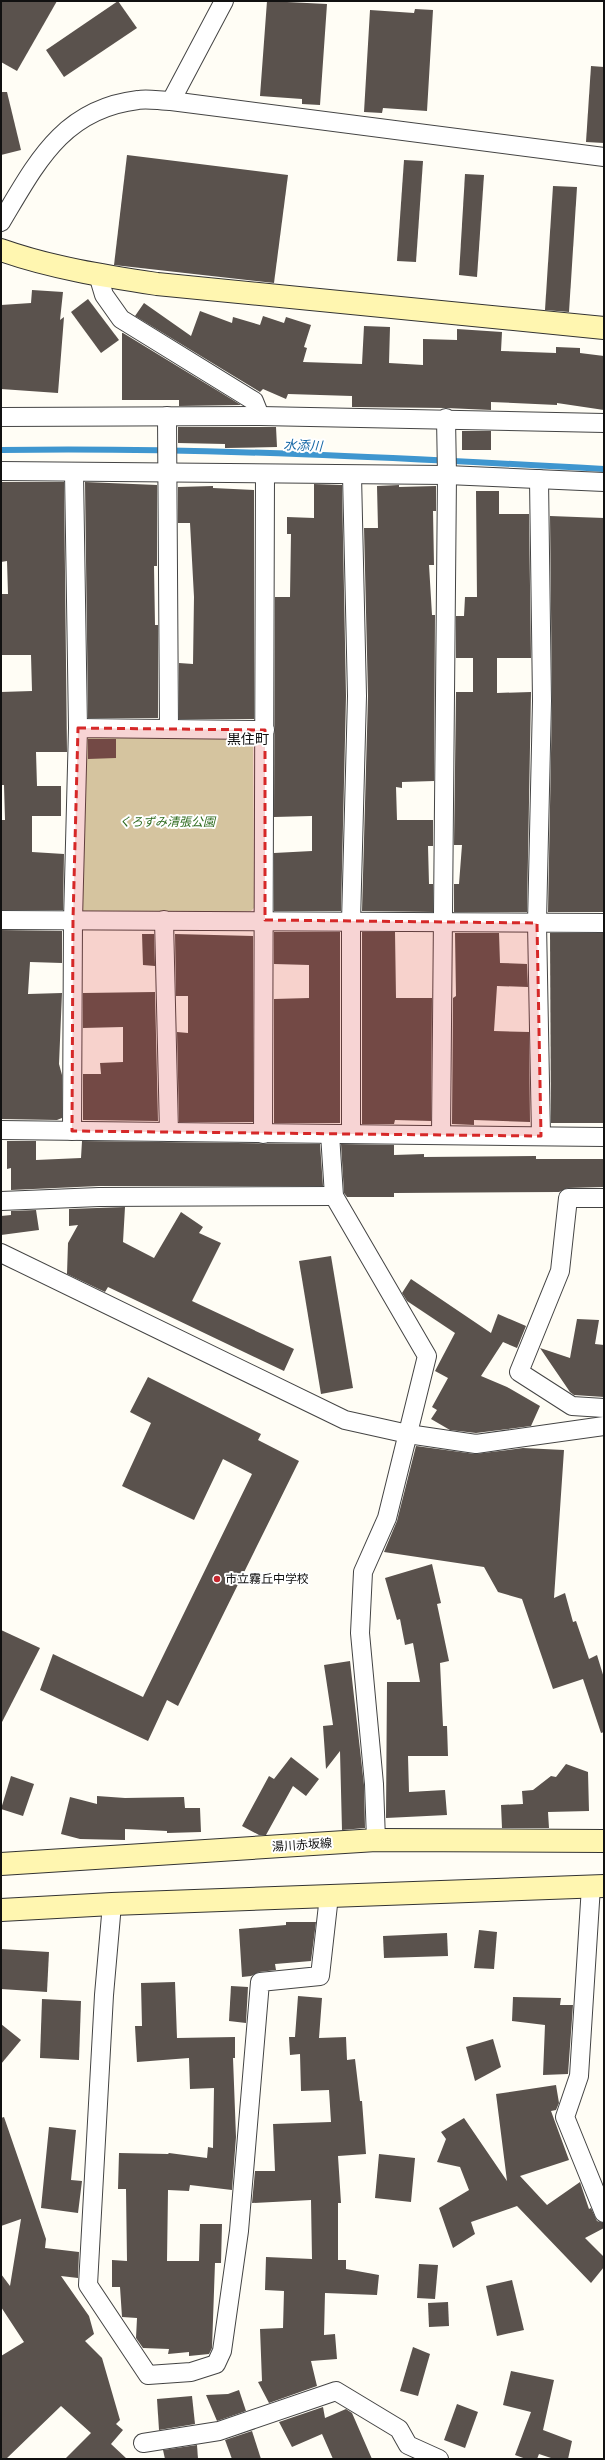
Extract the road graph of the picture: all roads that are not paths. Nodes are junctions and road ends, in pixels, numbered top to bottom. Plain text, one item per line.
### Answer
1 (224, 1) edge
2 (171, 101) junction
3 (604, 157) edge
4 (1, 222) edge
5 (1, 250) edge
6 (98, 275) junction
7 (604, 328) edge
8 (167, 416) junction
9 (260, 416) junction
10 (1, 417) edge
11 (446, 418) junction
12 (604, 423) edge
13 (1, 471) edge
14 (447, 471) junction
15 (74, 472) junction
16 (167, 472) junction
17 (265, 474) junction
18 (352, 475) junction
19 (539, 479) junction
20 (604, 482) edge
21 (78, 728) junction
22 (169, 728) junction
23 (265, 730) junction
24 (1, 920) edge
25 (72, 920) junction
26 (164, 920) junction
27 (265, 920) junction
28 (351, 922) junction
29 (537, 923) junction
30 (604, 923) edge
31 (442, 924) junction
32 (1, 1130) edge
33 (72, 1131) junction
34 (170, 1132) junction
35 (263, 1134) junction
36 (330, 1134) junction
37 (351, 1134) junction
38 (441, 1134) junction
39 (541, 1136) junction
40 (604, 1137) edge
41 (334, 1196) junction
42 (604, 1198) edge
43 (1, 1200) edge
44 (1, 1253) edge
45 (604, 1408) edge
46 (604, 1426) edge
47 (408, 1434) junction
48 (376, 1840) junction
49 (604, 1841) edge
50 (1, 1864) edge
51 (598, 1886) edge
52 (329, 1896) junction
53 (112, 1904) junction
54 (1, 1910) edge
55 (604, 2213) edge
56 (143, 2443) dead end
57 (439, 2459) edge

1 - 2 street
2 - 3 street
2 - 4 street
5 - 6 main road
6 - 7 main road
6 - 9 street
8 - 9 street
8 - 10 street
8 - 16 street
9 - 11 street
11 - 12 street
11 - 14 street
13 - 15 street
14 - 18 street
14 - 19 street
14 - 31 street
15 - 16 street
15 - 21 street
16 - 17 street
16 - 22 street
17 - 18 street
17 - 23 street
18 - 28 street
19 - 20 street
19 - 29 street
21 - 22 street
21 - 25 street
22 - 23 street
23 - 27 street
24 - 25 street
25 - 26 street
25 - 33 street
26 - 27 street
26 - 34 street
27 - 28 street
27 - 35 street
28 - 31 street
28 - 37 street
29 - 30 street
29 - 31 street
29 - 39 street
31 - 38 street
32 - 33 street
33 - 34 street
34 - 35 street
35 - 36 street
36 - 37 street
36 - 41 street
37 - 38 street
38 - 39 street
39 - 40 street
41 - 43 street
41 - 47 street
42 - 45 street
44 - 47 street
46 - 47 street
47 - 48 street
48 - 49 main road, 湯川赤坂線
48 - 50 main road, 湯川赤坂線
51 - 52 main road
51 - 55 street
52 - 53 main road
52 - 53 street
53 - 54 main road
56 - 57 street

